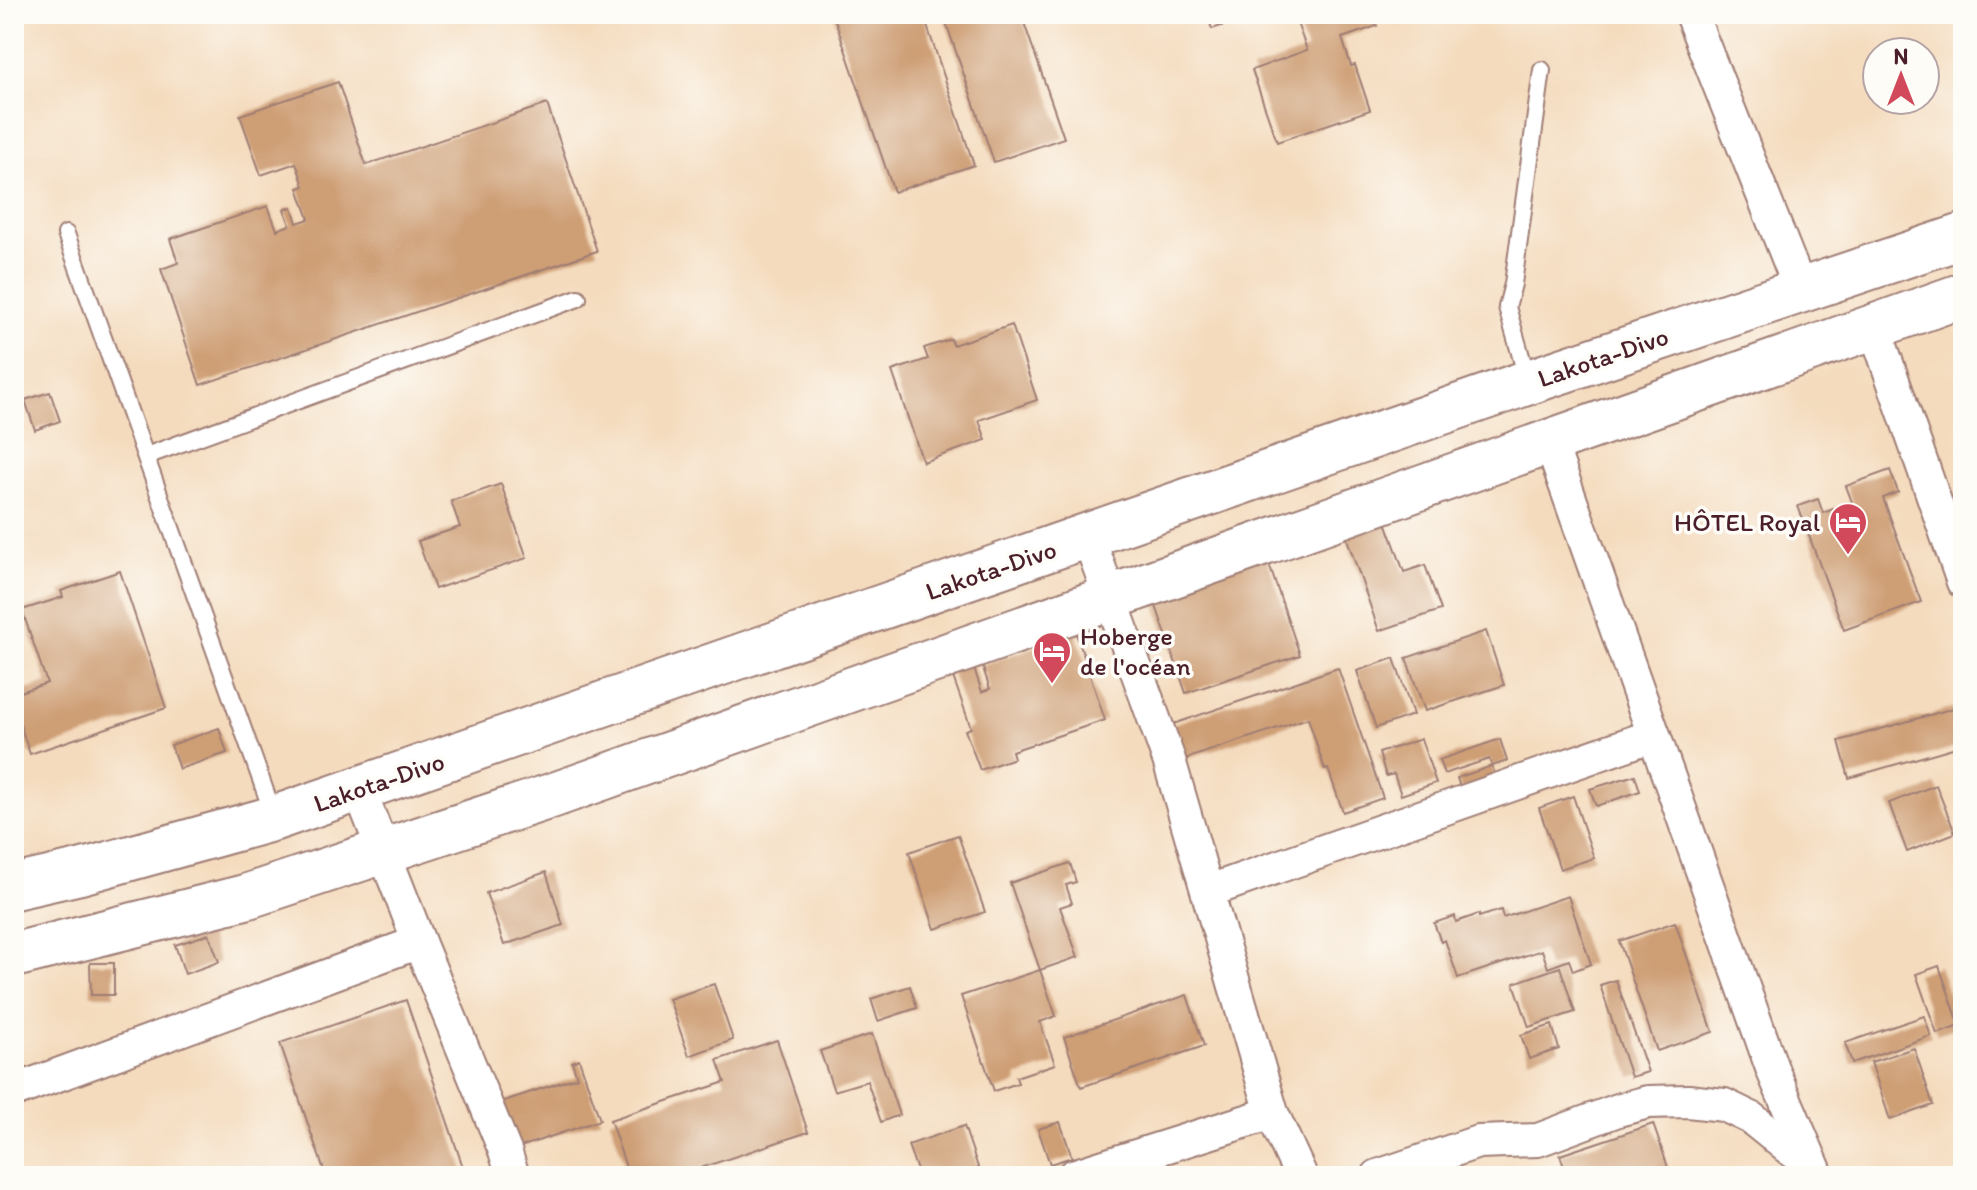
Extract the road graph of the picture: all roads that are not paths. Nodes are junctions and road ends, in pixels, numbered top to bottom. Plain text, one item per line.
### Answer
1 (1691, 14) edge
2 (1542, 70) dead end
3 (66, 234) dead end
4 (1963, 236) edge
5 (1801, 291) junction
6 (1963, 295) edge
7 (578, 298) dead end
8 (1874, 326) junction
9 (1529, 382) junction
10 (1550, 442) junction
11 (146, 456) junction
12 (1088, 536) junction
13 (1963, 582) edge
14 (1110, 598) junction
15 (1654, 735) junction
16 (359, 789) junction
17 (275, 818) junction
18 (383, 851) junction
19 (14, 887) edge
20 (1209, 891) junction
21 (419, 942) junction
22 (14, 955) edge
23 (14, 1091) edge
24 (1272, 1113) junction
25 (1816, 1173) edge
26 (513, 1176) edge
27 (1073, 1176) edge
28 (1301, 1176) edge
29 (1378, 1176) edge

1 - 5 street
2 - 9 lane
3 - 11 lane
4 - 5 main road, Lakota-Divo
5 - 9 main road, Lakota-Divo
6 - 8 main road
7 - 11 lane
8 - 10 main road
8 - 13 street
9 - 12 main road, Lakota-Divo
10 - 14 main road
10 - 15 street
11 - 17 lane
12 - 14 street
12 - 16 main road, Lakota-Divo
14 - 18 main road
14 - 20 street
15 - 20 street
15 - 25 street
16 - 17 main road, Lakota-Divo
16 - 18 street
17 - 19 main road, Lakota-Divo
18 - 21 street
18 - 22 main road
20 - 24 street
21 - 23 street
21 - 26 street
24 - 27 street
24 - 28 street
25 - 29 street

